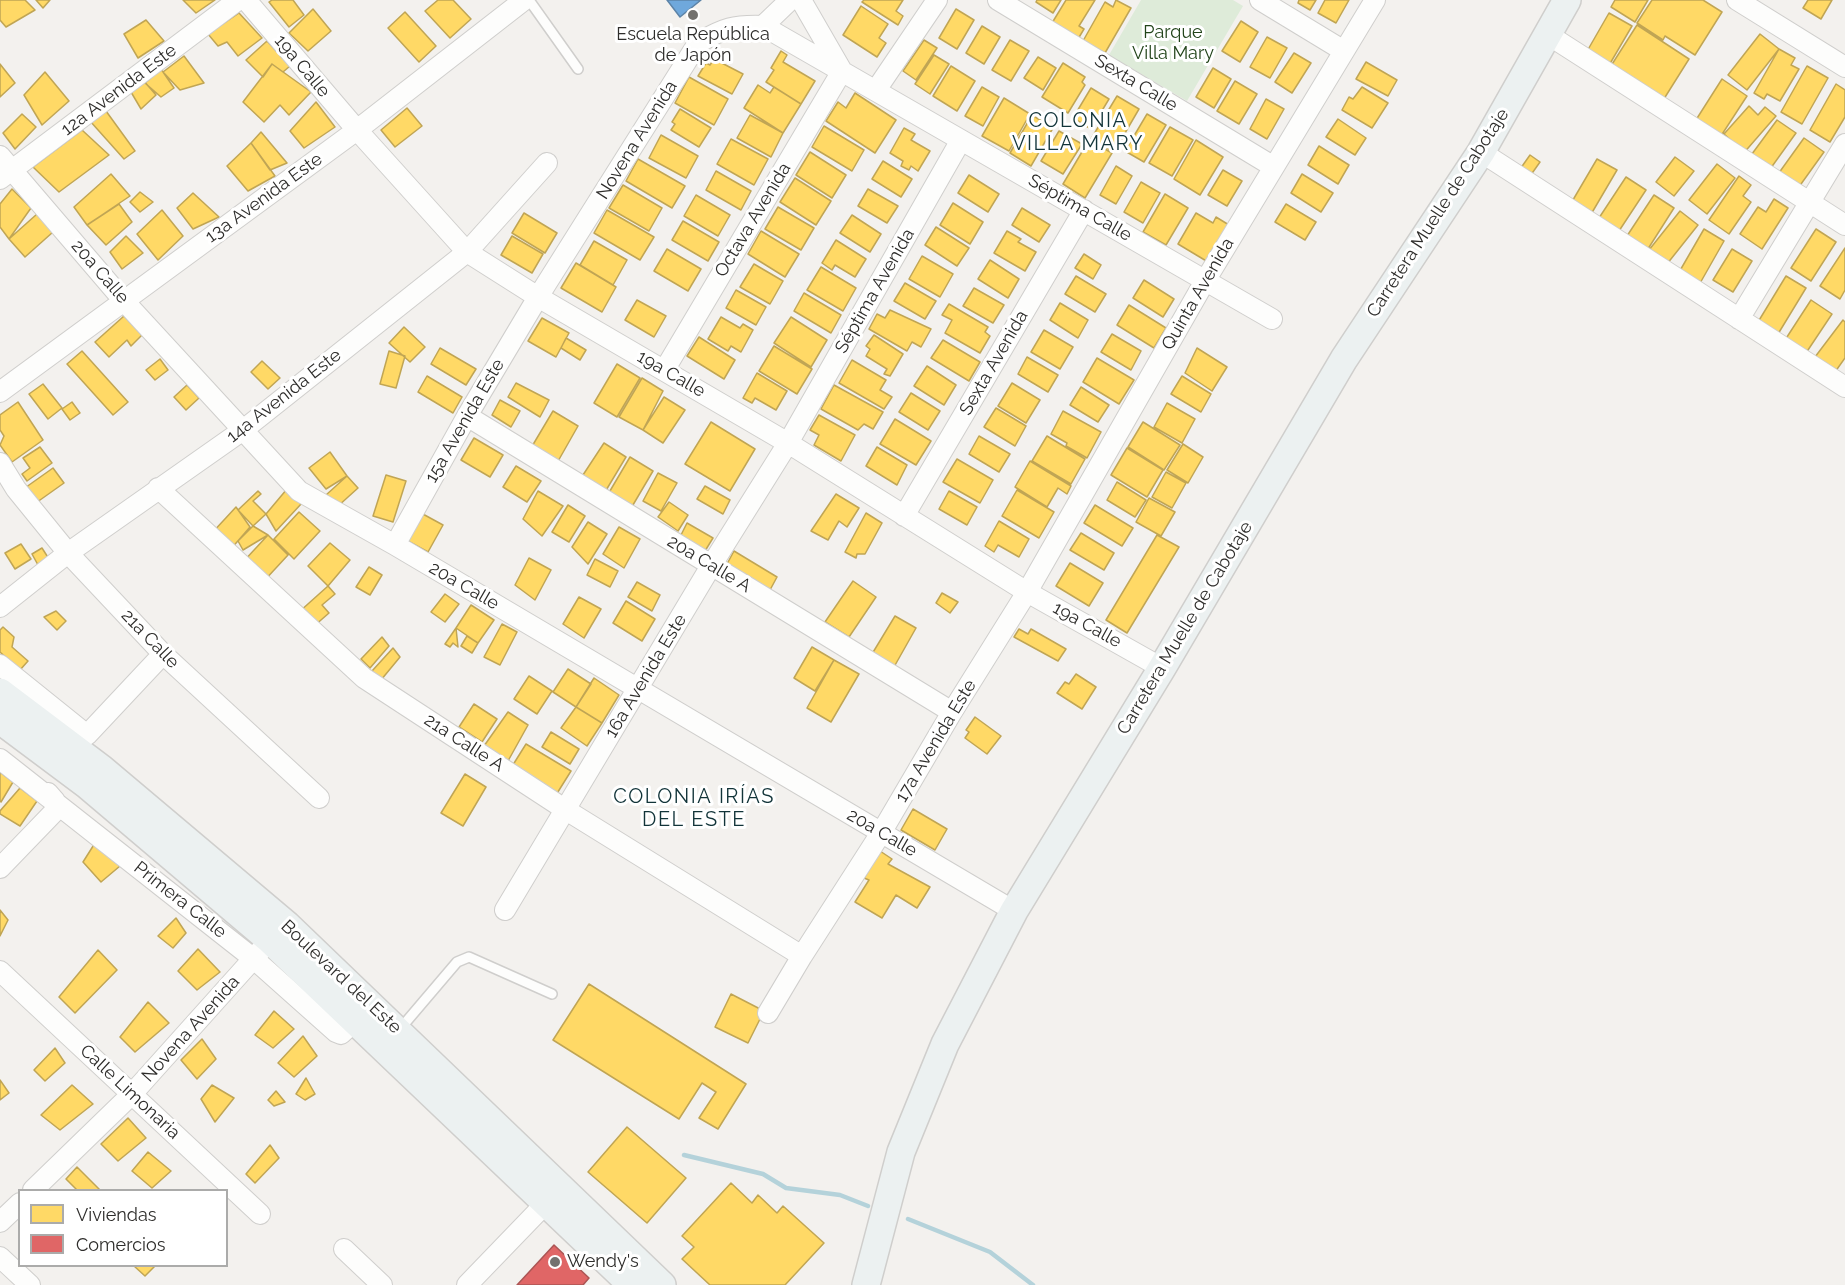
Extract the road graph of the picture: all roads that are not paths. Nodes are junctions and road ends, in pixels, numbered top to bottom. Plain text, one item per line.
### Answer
1 (238, 0) edge
2 (246, 0) edge
3 (524, 0) edge
4 (530, 0) edge
5 (790, 0) edge
6 (801, 0) edge
7 (936, 0) edge
8 (998, 0) edge
9 (1260, 0) edge
10 (1375, 0) edge
11 (1567, 0) edge
12 (1737, 0) edge
13 (764, 26) junction
14 (1547, 34) junction
15 (1344, 51) junction
16 (1845, 67) edge
17 (578, 69) dead end
18 (842, 71) junction
19 (876, 90) junction
20 (357, 130) junction
21 (961, 140) junction
22 (1845, 144) edge
23 (1480, 152) junction
24 (547, 163) dead end
25 (1274, 166) junction
26 (4, 169) edge
27 (1809, 202) junction
28 (1084, 210) junction
29 (1845, 225) edge
30 (467, 252) junction
31 (1205, 280) junction
32 (538, 297) junction
33 (124, 301) junction
34 (1272, 319) dead end
35 (1739, 319) junction
36 (665, 369) junction
37 (1845, 387) edge
38 (0, 392) edge
39 (466, 416) junction
40 (243, 430) junction
41 (788, 443) junction
42 (0, 463) edge
43 (158, 488) junction
44 (904, 516) junction
45 (395, 545) junction
46 (68, 553) junction
47 (711, 566) junction
48 (1027, 592) junction
49 (0, 607) edge
50 (163, 654) junction
51 (0, 665) edge
52 (1162, 668) junction
53 (639, 689) junction
54 (0, 692) edge
55 (952, 712) junction
56 (0, 720) edge
57 (0, 748) edge
58 (0, 759) edge
59 (319, 798) dead end
60 (55, 801) junction
61 (566, 810) junction
62 (881, 833) junction
63 (0, 868) edge
64 (505, 910) dead end
65 (1014, 910) junction
66 (262, 949) junction
67 (802, 956) junction
68 (0, 971) edge
69 (552, 994) dead end
70 (768, 1013) dead end
71 (398, 1031) junction
72 (132, 1095) junction
73 (35, 1189) edge
74 (547, 1202) junction
75 (18, 1205) edge
76 (260, 1214) dead end
77 (0, 1222) edge
78 (344, 1248) dead end
79 (0, 1257) edge
80 (30, 1285) edge
81 (382, 1285) edge
82 (467, 1285) edge
83 (632, 1285) edge
84 (662, 1285) edge
85 (866, 1285) edge

1 - 26 street, 12a Avenida Este
2 - 20 street, 19a Calle
3 - 20 street, 13a Avenida Este
4 - 17 lane
5 - 13 street
6 - 18 street
7 - 19 street
8 - 25 street, Sexta Calle
9 - 15 street
10 - 15 street, Quinta Avenida
11 - 14 main road, Carretera Muelle de Cabotaje
12 - 16 street
13 - 18 street, Séptima Calle
13 - 32 street, Novena Avenida
14 - 23 main road, Carretera Muelle de Cabotaje
14 - 27 street
15 - 25 street, Quinta Avenida
18 - 19 street, Séptima Calle
18 - 36 street, Octava Avenida
19 - 21 street, Séptima Calle
20 - 30 street, 19a Calle
20 - 33 street, 13a Avenida Este
21 - 28 street, Séptima Calle
21 - 41 street, Séptima Avenida
22 - 27 street
23 - 35 street
23 - 52 main road, Carretera Muelle de Cabotaje
24 - 30 street, 14a Avenida Este
25 - 31 street, Quinta Avenida
26 - 33 street, 20a Calle
27 - 29 street
27 - 35 street
28 - 31 street, Séptima Calle
28 - 44 street, Sexta Avenida
30 - 32 street, 19a Calle
30 - 40 street, 14a Avenida Este
31 - 34 street, Séptima Calle
31 - 48 street, Quinta Avenida
32 - 36 street, 19a Calle
32 - 39 street, 15a Avenida Este
33 - 38 street, 13a Avenida Este
33 - 40 street, 20a Calle
35 - 37 street
36 - 41 street, 19a Calle
39 - 45 street, 15a Avenida Este
39 - 47 street, 20a Calle A
40 - 43 street, 14a Avenida Este
40 - 45 street, 20a Calle
41 - 44 street, 19a Calle
41 - 47 street, 16a Avenida Este
42 - 46 street, 21a Calle
43 - 46 street, 14a Avenida Este
43 - 61 street, 21a Calle A
44 - 48 street, 19a Calle
45 - 53 street, 20a Calle
46 - 49 street, 14a Avenida Este
46 - 50 street, 21a Calle
47 - 53 street, 16a Avenida Este
47 - 55 street, 20a Calle A
48 - 52 street, 19a Calle
48 - 55 street, 17a Avenida Este
50 - 51 street
50 - 59 street, 21a Calle
52 - 65 main road, Carretera Muelle de Cabotaje
53 - 61 street, 16a Avenida Este
53 - 62 street, 20a Calle
54 - 71 main road, Boulevard del Este
55 - 62 street, 17a Avenida Este
56 - 66 main road
57 - 60 street
58 - 60 street, Primera Calle
60 - 63 street
60 - 66 street, Primera Calle
61 - 64 street, 16a Avenida Este
61 - 67 street, 21a Calle A
62 - 65 street, 20a Calle
62 - 67 street, 17a Avenida Este
65 - 85 main road, Carretera Muelle de Cabotaje
66 - 72 street, Novena Avenida
66 - 74 main road
67 - 70 street, 17a Avenida Este
68 - 72 street, Calle Limonaria
69 - 71 lane
71 - 84 main road, Boulevard del Este
72 - 73 street, Novena Avenida
72 - 76 street, Calle Limonaria
74 - 82 street
74 - 83 main road
75 - 77 street
78 - 81 street
79 - 80 street

